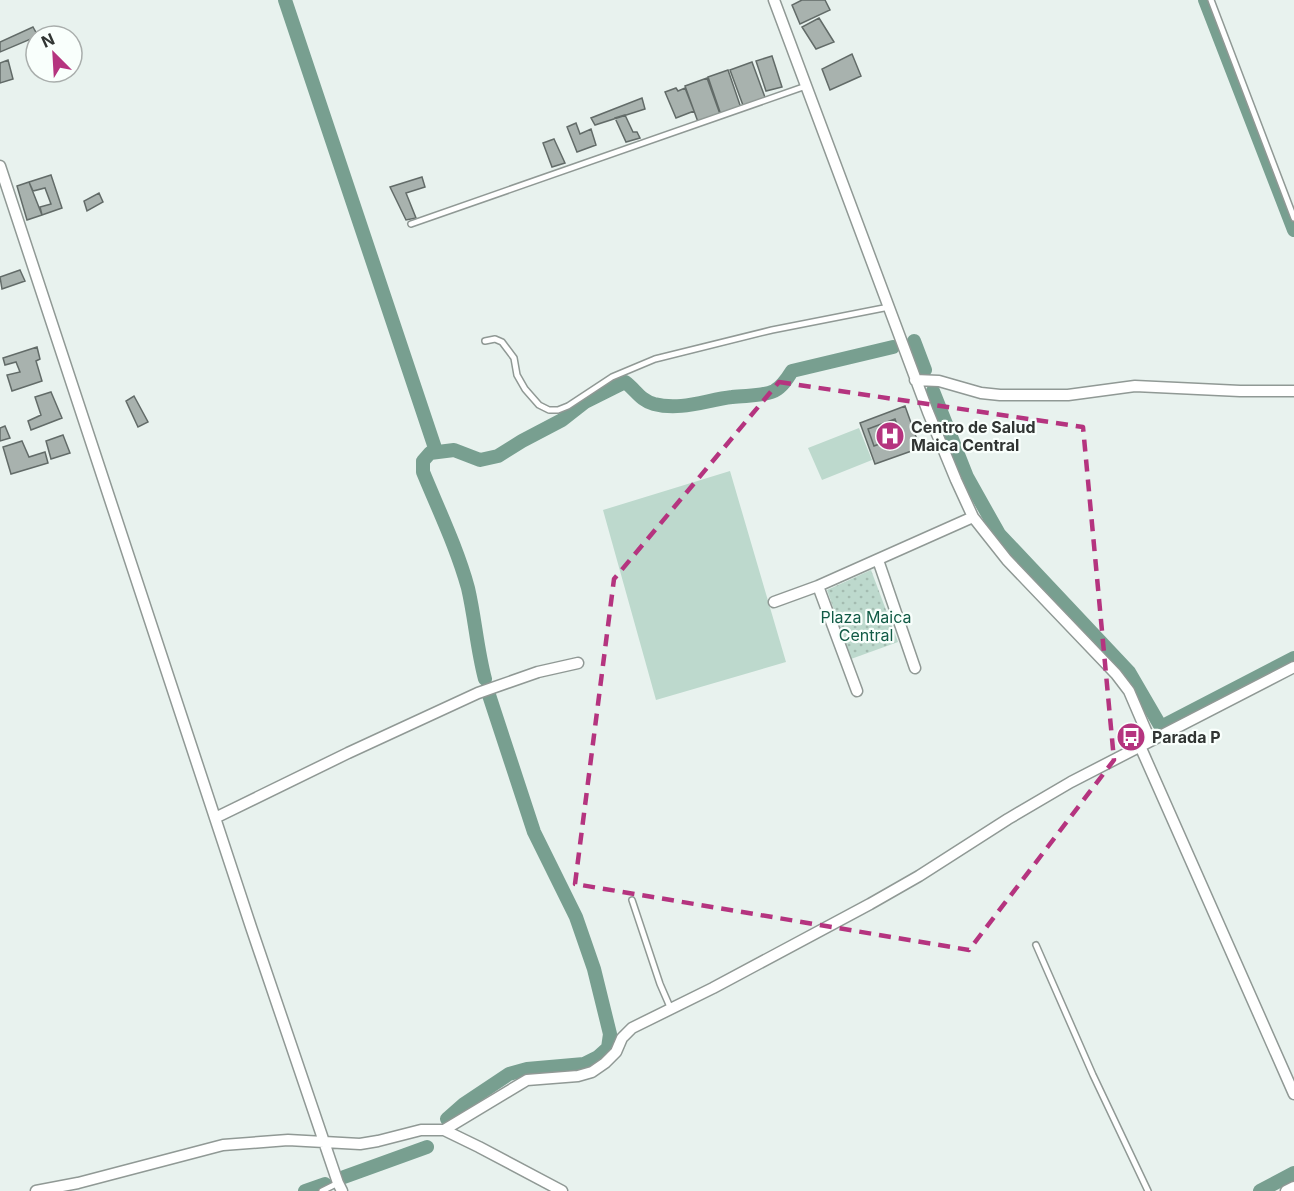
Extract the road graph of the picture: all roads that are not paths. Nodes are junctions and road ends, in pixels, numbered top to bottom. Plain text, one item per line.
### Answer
1 (774, 0) edge
2 (1211, 0) edge
3 (806, 86) junction
4 (0, 166) edge
5 (1294, 218) edge
6 (411, 224) dead end
7 (889, 307) junction
8 (485, 340) dead end
9 (915, 380) junction
10 (1294, 391) edge
11 (973, 517) junction
12 (878, 560) junction
13 (818, 586) junction
14 (774, 602) dead end
15 (579, 663) dead end
16 (1294, 667) edge
17 (915, 668) dead end
18 (857, 691) dead end
19 (1145, 743) junction
20 (215, 818) junction
21 (632, 900) dead end
22 (1036, 945) dead end
23 (670, 1007) junction
24 (1294, 1094) edge
25 (444, 1131) junction
26 (325, 1141) junction
27 (340, 1187) edge
28 (1294, 1187) edge
29 (36, 1191) edge
30 (322, 1191) edge
31 (562, 1191) edge
32 (1148, 1191) edge
33 (1286, 1191) edge

1 - 3 street
2 - 5 lane
3 - 6 lane
3 - 7 street
4 - 20 street
7 - 8 lane
7 - 9 street
9 - 10 street
9 - 11 street
11 - 12 street
11 - 19 street
12 - 13 street
12 - 17 street
13 - 14 street
13 - 18 street
15 - 20 street
16 - 19 street
19 - 23 street
19 - 24 street
20 - 26 street
21 - 23 lane
22 - 32 lane
23 - 25 street
25 - 26 street
25 - 31 street
26 - 27 street
26 - 29 street
27 - 30 lane
28 - 33 street

